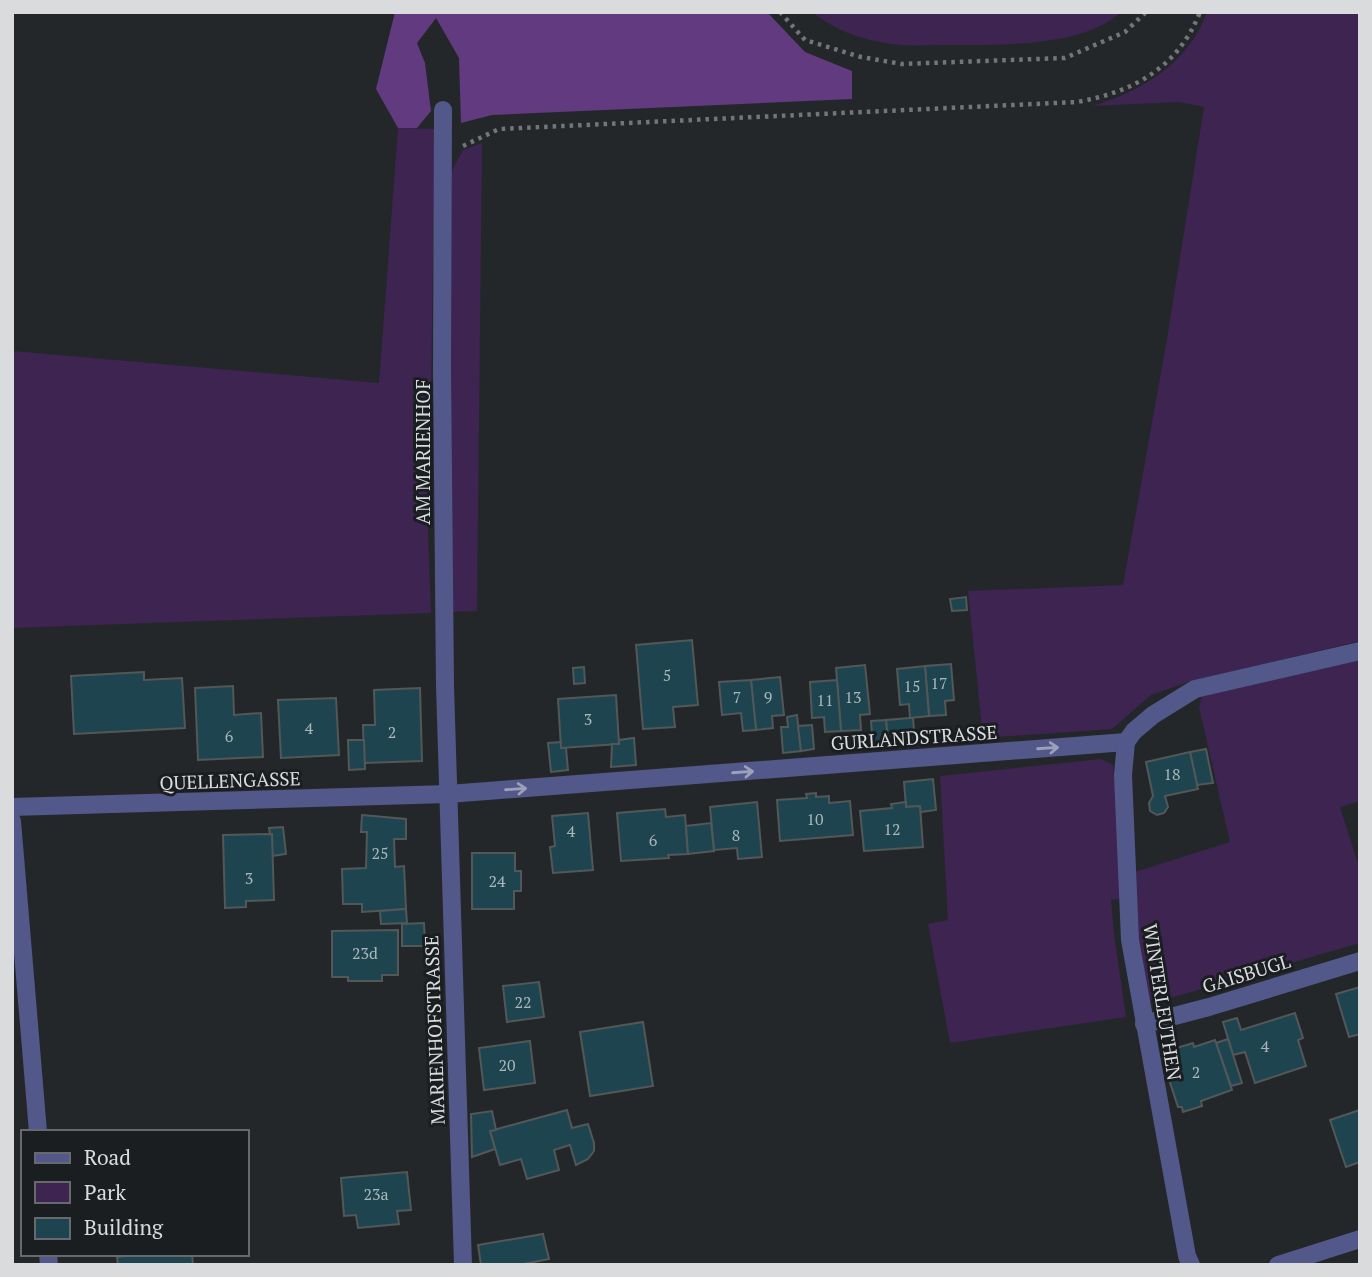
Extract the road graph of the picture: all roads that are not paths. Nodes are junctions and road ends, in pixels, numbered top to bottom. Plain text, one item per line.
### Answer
1 (443, 110) dead end
2 (1360, 652) edge
3 (1126, 742) junction
4 (448, 794) junction
5 (12, 807) edge
6 (12, 821) edge
7 (1360, 961) edge
8 (1144, 1024) junction
9 (38, 1130) edge
10 (1360, 1239) edge
11 (463, 1265) edge
12 (1191, 1265) edge
13 (1278, 1265) edge

1 - 4 street, AM MARIENHOF
2 - 3 street
4 -> 3 street, GURLANDSTRASSE
3 - 8 street, WINTERLEUTHEN
4 - 5 street, QUELLENGASSE
4 - 11 street, MARIENHOFSTRASSE
6 - 9 street
7 - 8 street, GAISBUGL
8 - 12 street, WINTERLEUTHEN
10 - 13 street

